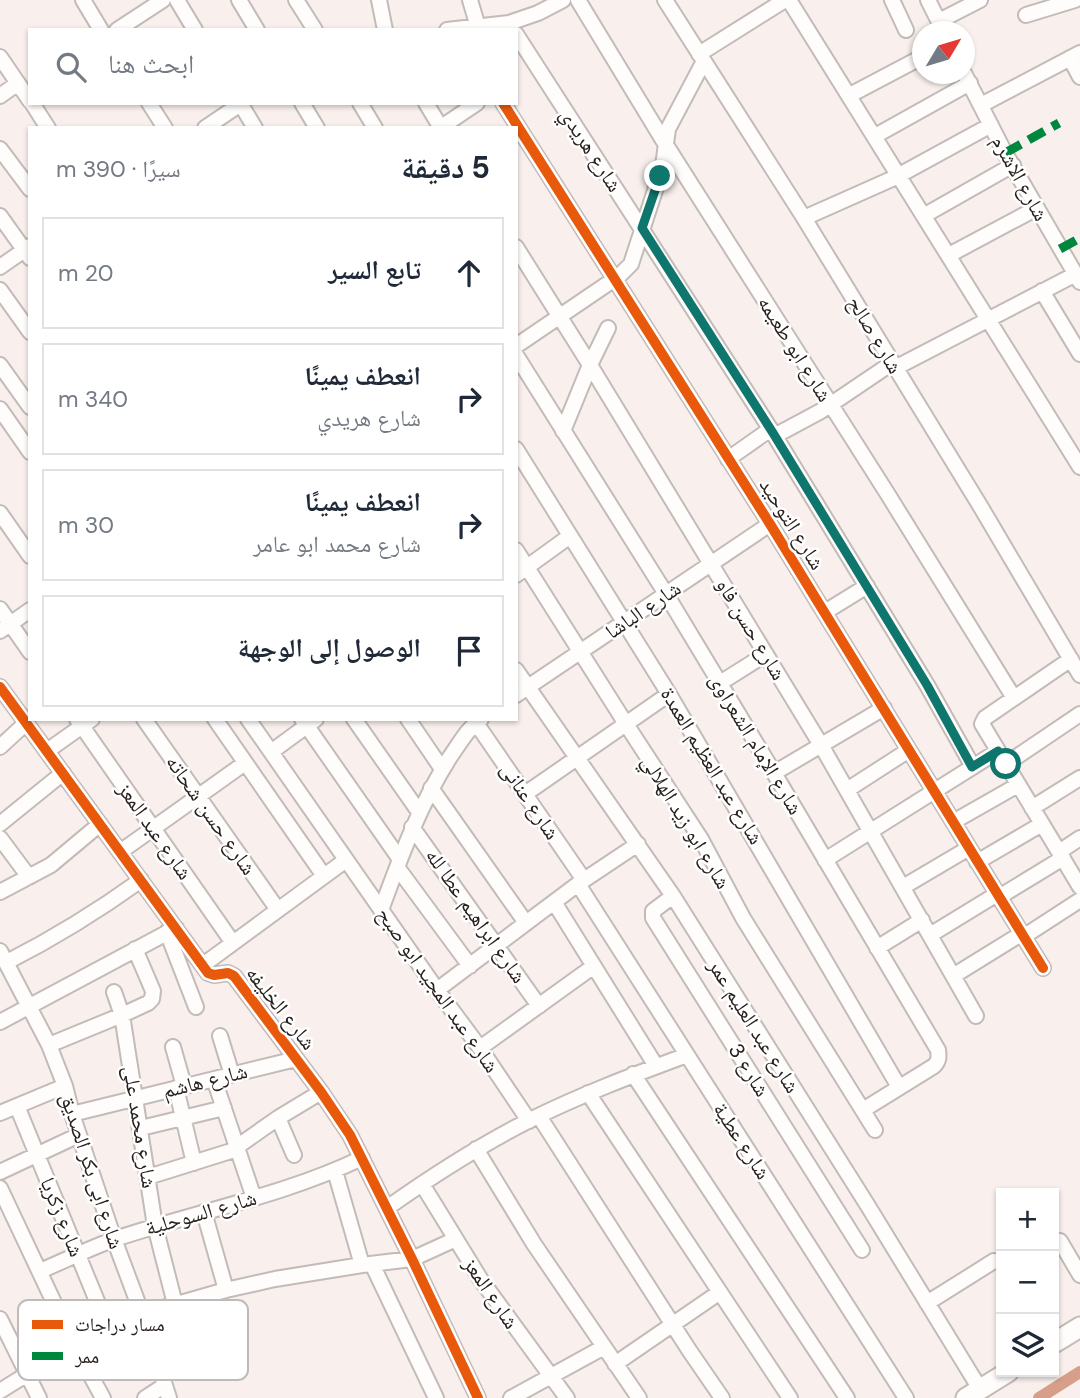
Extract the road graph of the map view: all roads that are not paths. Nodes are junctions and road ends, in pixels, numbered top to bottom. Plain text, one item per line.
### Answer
1 (83, 0) edge
2 (163, 0) edge
3 (177, 0) edge
4 (239, 0) edge
5 (296, 0) edge
6 (379, 0) edge
7 (470, 0) edge
8 (563, 0) edge
9 (578, 0) edge
10 (665, 0) edge
11 (787, 0) edge
12 (891, 0) edge
13 (928, 0) edge
14 (980, 0) edge
15 (1075, 0) edge
16 (1026, 15) dead end
17 (938, 21) edge
18 (950, 21) edge
19 (478, 27) junction
20 (100, 28) edge
21 (120, 28) edge
22 (194, 28) edge
23 (256, 28) edge
24 (314, 28) edge
25 (385, 28) edge
26 (466, 28) edge
27 (496, 28) edge
28 (515, 28) edge
29 (906, 30) dead end
30 (518, 37) edge
31 (1075, 55) edge
32 (0, 57) edge
33 (702, 57) junction
34 (912, 62) edge
35 (1080, 77) edge
36 (957, 84) edge
37 (970, 84) edge
38 (26, 93) edge
39 (850, 95) junction
40 (0, 96) edge
41 (34, 105) edge
42 (150, 105) edge
43 (240, 105) edge
44 (242, 105) edge
45 (303, 105) edge
46 (361, 105) edge
47 (427, 105) edge
48 (475, 105) edge
49 (504, 105) edge
50 (981, 105) junction
51 (991, 125) junction
52 (47, 126) edge
53 (164, 126) edge
54 (208, 126) edge
55 (253, 126) edge
56 (316, 126) edge
57 (374, 126) edge
58 (440, 126) edge
59 (444, 126) edge
60 (518, 126) edge
61 (518, 127) edge
62 (875, 136) junction
63 (666, 145) junction
64 (0, 149) edge
65 (1013, 165) junction
66 (899, 174) junction
67 (28, 186) edge
68 (1037, 208) junction
69 (925, 215) junction
70 (0, 216) edge
71 (804, 218) junction
72 (642, 228) junction
73 (518, 250) edge
74 (28, 251) edge
75 (949, 255) junction
76 (0, 267) edge
77 (1078, 278) edge
78 (614, 279) junction
79 (0, 290) edge
80 (1042, 291) junction
81 (560, 316) junction
82 (989, 319) junction
83 (608, 328) dead end
84 (28, 329) edge
85 (518, 345) edge
86 (1080, 354) edge
87 (518, 358) edge
88 (0, 365) edge
89 (590, 365) junction
90 (894, 366) junction
91 (28, 404) edge
92 (831, 405) junction
93 (0, 409) edge
94 (6, 431) edge
95 (563, 431) junction
96 (773, 433) junction
97 (28, 450) edge
98 (518, 456) edge
99 (728, 459) junction
100 (1080, 467) edge
101 (0, 513) edge
102 (770, 523) junction
103 (570, 536) junction
104 (28, 552) edge
105 (711, 563) junction
106 (522, 571) edge
107 (867, 586) junction
108 (666, 594) junction
109 (0, 609) edge
110 (28, 611) edge
111 (825, 612) junction
112 (624, 622) junction
113 (5, 627) edge
114 (28, 650) edge
115 (580, 653) junction
116 (1073, 653) edge
117 (766, 654) junction
118 (1080, 675) edge
119 (720, 683) junction
120 (1, 691) edge
121 (522, 691) edge
122 (669, 694) junction
123 (1014, 698) junction
124 (884, 708) junction
125 (1080, 714) edge
126 (145, 721) edge
127 (216, 721) edge
128 (249, 721) edge
129 (355, 721) edge
130 (409, 721) edge
131 (84, 722) edge
132 (308, 722) edge
133 (26, 723) junction
134 (472, 723) edge
135 (626, 724) junction
136 (821, 745) junction
137 (0, 747) edge
138 (909, 750) junction
139 (47, 751) junction
140 (271, 752) junction
141 (578, 757) junction
142 (1002, 757) junction
143 (245, 763) junction
144 (972, 767) junction
145 (442, 769) junction
146 (774, 773) junction
147 (63, 774) junction
148 (1080, 778) edge
149 (1018, 785) junction
150 (431, 788) junction
151 (847, 790) junction
152 (934, 791) junction
153 (525, 793) junction
154 (198, 796) junction
155 (1032, 808) junction
156 (419, 812) junction
157 (953, 822) junction
158 (0, 824) edge
159 (100, 824) junction
160 (1042, 824) junction
161 (412, 827) junction
162 (153, 828) junction
163 (871, 831) junction
164 (0, 838) edge
165 (1080, 838) edge
166 (638, 844) junction
167 (969, 848) junction
168 (120, 852) junction
169 (1060, 855) junction
170 (346, 860) junction
171 (825, 860) junction
172 (977, 862) junction
173 (398, 863) junction
174 (324, 876) junction
175 (29, 877) junction
176 (141, 880) junction
177 (581, 882) junction
178 (903, 887) junction
179 (1080, 887) edge
180 (0, 892) edge
181 (673, 896) junction
182 (998, 896) junction
183 (1080, 900) edge
184 (554, 902) junction
185 (278, 910) junction
186 (381, 910) junction
187 (922, 920) junction
188 (526, 923) junction
189 (171, 930) junction
190 (930, 935) junction
191 (1022, 935) junction
192 (233, 943) junction
193 (496, 946) junction
194 (877, 947) junction
195 (135, 949) junction
196 (3, 956) edge
197 (203, 965) junction
198 (470, 966) junction
199 (594, 966) junction
200 (1043, 968) dead end
201 (953, 976) junction
202 (437, 990) junction
203 (114, 992) dead end
204 (30, 1005) junction
205 (539, 1006) junction
206 (196, 1007) dead end
207 (122, 1015) junction
208 (976, 1016) dead end
209 (0, 1022) edge
210 (220, 1036) dead end
211 (50, 1045) junction
212 (173, 1047) dead end
213 (480, 1048) junction
214 (687, 1055) junction
215 (296, 1059) junction
216 (656, 1066) junction
217 (633, 1074) junction
218 (232, 1075) junction
219 (214, 1079) junction
220 (65, 1086) junction
221 (180, 1087) junction
222 (900, 1087) junction
223 (321, 1092) junction
224 (588, 1093) junction
225 (136, 1098) junction
226 (17, 1106) junction
227 (224, 1108) junction
228 (863, 1110) junction
229 (0, 1113) edge
230 (72, 1114) junction
231 (183, 1118) junction
232 (278, 1118) junction
233 (534, 1118) junction
234 (141, 1128) junction
235 (875, 1130) dead end
236 (79, 1135) junction
237 (237, 1147) junction
238 (476, 1149) junction
239 (37, 1154) junction
240 (294, 1155) dead end
241 (362, 1158) junction
242 (194, 1163) junction
243 (335, 1171) junction
244 (0, 1172) edge
245 (148, 1177) junction
246 (422, 1184) junction
247 (0, 1188) edge
248 (254, 1198) junction
249 (387, 1208) junction
250 (204, 1212) junction
251 (156, 1226) junction
252 (114, 1239) junction
253 (456, 1239) junction
254 (1060, 1241) dead end
255 (862, 1250) dead end
256 (78, 1255) junction
257 (412, 1259) junction
258 (994, 1261) dead end
259 (367, 1264) junction
260 (40, 1271) junction
261 (1080, 1275) edge
262 (226, 1290) junction
263 (720, 1292) junction
264 (53, 1300) edge
265 (96, 1300) edge
266 (137, 1300) edge
267 (174, 1300) edge
268 (190, 1300) edge
269 (927, 1303) junction
270 (0, 1319) edge
271 (673, 1325) junction
272 (1080, 1327) edge
273 (1059, 1335) edge
274 (604, 1347) junction
275 (18, 1356) edge
276 (615, 1364) junction
277 (551, 1376) junction
278 (1000, 1377) edge
279 (18, 1379) edge
280 (29, 1380) edge
281 (93, 1380) edge
282 (0, 1391) edge
283 (167, 1392) edge
284 (973, 1394) edge
285 (38, 1398) edge
286 (103, 1398) edge
287 (145, 1398) edge
288 (436, 1398) edge
289 (478, 1398) edge
290 (511, 1398) edge
291 (567, 1398) edge
292 (639, 1398) edge
293 (722, 1398) edge
294 (790, 1398) edge
295 (847, 1398) edge
296 (906, 1398) edge

1 - 20 street
2 - 21 street
3 - 22 street
4 - 23 street
5 - 24 street
6 - 25 street
7 - 19 street
8 - 28 street
9 - 63 street, شارع ابو طعيمه
10 - 33 street, شارع صالح
11 - 33 street
11 - 39 street
12 - 29 street
13 - 17 street
14 - 18 street
15 - 16 street
19 - 26 street
19 - 27 street
30 - 72 street, شارع هريدي
31 - 35 street
31 - 50 street
32 - 38 street
33 - 63 street
33 - 71 street, شارع صالح
34 - 39 street
36 - 62 street
37 - 50 street, شارع الاشرم
38 - 40 street
39 - 62 street
41 - 52 street
42 - 53 street
43 - 54 street
44 - 55 street
45 - 56 street
46 - 57 street
47 - 58 street
48 - 59 street
49 - 60 street, شارع التوحيد
50 - 51 street, شارع الاشرم
51 - 65 street, شارع الاشرم
51 - 66 street
61 - 78 street, شارع التوحيد
62 - 66 street
63 - 72 street
63 - 92 street, شارع ابو طعيمه
64 - 67 street
65 - 68 street, شارع الاشرم
65 - 69 street
66 - 69 street
66 - 71 street
68 - 75 street
68 - 77 street, شارع الاشرم
69 - 75 street
70 - 74 street
71 - 90 street, شارع صالح
72 - 78 street
72 - 96 street, شارع هريدي
73 - 81 street, شارع حسن فاو
74 - 76 street
75 - 82 street
77 - 80 street
78 - 81 street
78 - 99 street, شارع التوحيد
79 - 84 street
80 - 82 street
80 - 86 street
81 - 85 street
81 - 89 street, شارع حسن فاو
82 - 90 street
82 - 100 street
83 - 89 street
87 - 95 street, شارع الإمام الشعراوى
88 - 91 street
89 - 95 street
89 - 105 street, شارع حسن فاو
90 - 92 street
90 - 116 street, شارع صالح
92 - 96 street
92 - 123 street, شارع ابو طعيمه
93 - 94 street
94 - 97 street
95 - 108 street, شارع الإمام الشعراوى
96 - 99 street
96 - 107 street, شارع هريدي
98 - 103 street, شارع عبد العظيم العمدة
99 - 102 street, شارع التوحيد
101 - 104 street
102 - 105 street, شارع الباشا
102 - 111 street, شارع التوحيد
103 - 106 street
103 - 112 street, شارع عبد العظيم العمدة
105 - 108 street, شارع الباشا
105 - 117 street, شارع حسن فاو
106 - 115 street, شارع ابو زيد الهلالي
107 - 111 street
107 - 144 street, شارع هريدي
108 - 112 street, شارع الباشا
108 - 119 street, شارع الإمام الشعراوى
109 - 113 street
110 - 113 street
111 - 124 street, شارع التوحيد
112 - 115 street, شارع الباشا
112 - 122 street, شارع عبد العظيم العمدة
113 - 114 street
115 - 121 street, شارع الباشا
115 - 135 street, شارع ابو زيد الهلالي
116 - 118 street, شارع صالح
116 - 123 street
117 - 119 street
117 - 136 street, شارع حسن فاو
119 - 146 street, شارع الإمام الشعراوى
120 - 133 street
121 - 141 street, شارع عبد العليم عمر
122 - 135 street
122 - 222 street, شارع عبد العظيم العمدة
123 - 142 street
124 - 136 street
124 - 138 street, شارع التوحيد
125 - 142 street
126 - 154 street, شارع حسن شحاته
127 - 143 street
128 - 140 street, شارع عبد المجيد ابو صبح
129 - 156 street
130 - 145 street
131 - 139 street
131 - 162 street, شارع عبد المعز
132 - 140 street
132 - 173 street
133 - 137 street
133 - 139 street
134 - 145 street
134 - 153 street, شارع عنانى
135 - 141 street
135 - 228 street, شارع ابو زيد الهلالي
136 - 146 street
136 - 151 street, شارع حسن فاو
138 - 151 street
138 - 152 street, شارع التوحيد
139 - 147 street
140 - 170 street, شارع عبد المجيد ابو صبح
141 - 153 street
141 - 166 street, شارع عبد العليم عمر
142 - 144 street
142 - 149 street
143 - 154 street
143 - 174 street
144 - 152 street
145 - 150 street
146 - 171 street, شارع الإمام الشعراوى
147 - 158 street
147 - 159 street
148 - 155 street
149 - 155 street
149 - 157 street
150 - 156 street
150 - 188 street
151 - 163 street, شارع حسن فاو
152 - 157 street, شارع التوحيد
152 - 163 street
153 - 177 street, شارع عنانى
154 - 162 street
154 - 185 street, شارع حسن شحاته
155 - 160 street
156 - 161 street
157 - 167 street, شارع التوحيد
159 - 168 street
159 - 175 street
160 - 169 street
160 - 172 street
161 - 173 street
161 - 193 street, شارع ابراهيم عطا لله
162 - 168 street
162 - 192 street, شارع عبد المعز
163 - 171 street
163 - 178 street, شارع حسن فاو
164 - 175 street
165 - 169 street
166 - 177 street
166 - 181 street, شارع عبد العليم عمر
167 - 172 street, شارع التوحيد
167 - 178 street
168 - 176 street
169 - 179 street
169 - 182 street
170 - 174 street
170 - 186 street, شارع عبد المجيد ابو صبح
171 - 194 street, شارع الإمام الشعراوى
172 - 182 street, شارع التوحيد
173 - 186 street
173 - 198 street
174 - 185 street
175 - 180 street
176 - 189 street
176 - 196 street
177 - 184 street
177 - 214 street, شارع عطية
178 - 187 street, شارع حسن فاو
181 - 255 street, شارع 3
181 - 269 street, شارع عبد العليم عمر
182 - 190 street
182 - 191 street, شارع التوحيد
183 - 191 street
184 - 188 street
184 - 199 street
185 - 192 street
186 - 202 street, شارع عبد المجيد ابو صبح
187 - 190 street, شارع حسن فاو
187 - 194 street
188 - 193 street
189 - 195 street
189 - 197 street
189 - 206 street
190 - 201 street, شارع حسن فاو
191 - 200 street, شارع التوحيد
191 - 201 street
192 - 197 street
193 - 198 street
193 - 205 street, شارع ابراهيم عطا لله
194 - 222 street, شارع الإمام الشعراوى
195 - 204 street
195 - 207 street
196 - 204 street, شارع ابى بكر الصديق
197 - 215 street, شارع الخليفه
198 - 202 street
199 - 205 street
199 - 216 street
201 - 208 street, شارع حسن فاو
202 - 213 street, شارع عبد المجيد ابو صبح
203 - 207 street, شارع محمد على
204 - 209 street
204 - 211 street, شارع ابى بكر الصديق
205 - 213 street
207 - 211 street
207 - 225 street, شارع محمد على
210 - 218 street
211 - 220 street, شارع ابى بكر الصديق
212 - 221 street
213 - 233 street, شارع عبد المجيد ابو صبح
214 - 216 street
214 - 296 street, شارع عطية
215 - 218 street, شارع هاشم
215 - 223 street, شارع الخليفه
216 - 217 street
217 - 224 street
217 - 295 street
218 - 219 street, شارع هاشم
219 - 221 street, شارع هاشم
219 - 227 street
220 - 226 street
220 - 230 street, شارع ابى بكر الصديق
221 - 225 street, شارع هاشم
221 - 231 street
222 - 228 street, شارع الإمام الشعراوى
223 - 232 street
223 - 241 street, شارع الخليفه
224 - 233 street
224 - 263 street
225 - 230 street, شارع هاشم
225 - 234 street, شارع محمد على
226 - 229 street
226 - 239 street, شارع زكريا
227 - 231 street
227 - 237 street
228 - 235 street, شارع ابو زيد الهلالي
230 - 236 street, شارع ابى بكر الصديق
231 - 234 street
231 - 242 street
232 - 237 street
232 - 240 street
233 - 238 street
233 - 271 street, شارع عبد المجيد ابو صبح
234 - 245 street, شارع محمد على
236 - 239 street
236 - 252 street, شارع ابى بكر الصديق
237 - 242 street
237 - 248 street
238 - 246 street
238 - 274 street
239 - 244 street
239 - 256 street, شارع زكريا
241 - 243 street, شارع السوحلية
241 - 249 street, شارع الخليفه
242 - 245 street
243 - 248 street, شارع السوحلية
243 - 259 street
245 - 251 street, شارع محمد على
246 - 249 street
246 - 253 street, شارع المعز
247 - 260 street
248 - 250 street, شارع السوحلية
249 - 257 street, شارع الخليفه
250 - 251 street, شارع السوحلية
250 - 262 street
251 - 252 street, شارع السوحلية
251 - 267 street, شارع محمد على
252 - 256 street, شارع السوحلية
252 - 266 street, شارع ابى بكر الصديق
253 - 257 street
253 - 277 street, شارع المعز
254 - 261 street
256 - 260 street, شارع السوحلية
256 - 265 street, شارع زكريا
257 - 259 street
257 - 289 street, شارع الخليفه
258 - 269 street
259 - 262 street
259 - 288 street
260 - 264 street
262 - 268 street
263 - 271 street
263 - 294 street
269 - 284 street, شارع عبد العليم عمر
270 - 275 street
271 - 276 street
271 - 293 street, شارع عبد المجيد ابو صبح
272 - 273 main road
274 - 276 street
274 - 277 street
276 - 292 street
277 - 290 street
277 - 291 street, شارع المعز
278 - 284 main road
279 - 282 street
280 - 285 street
281 - 286 street
283 - 287 street

